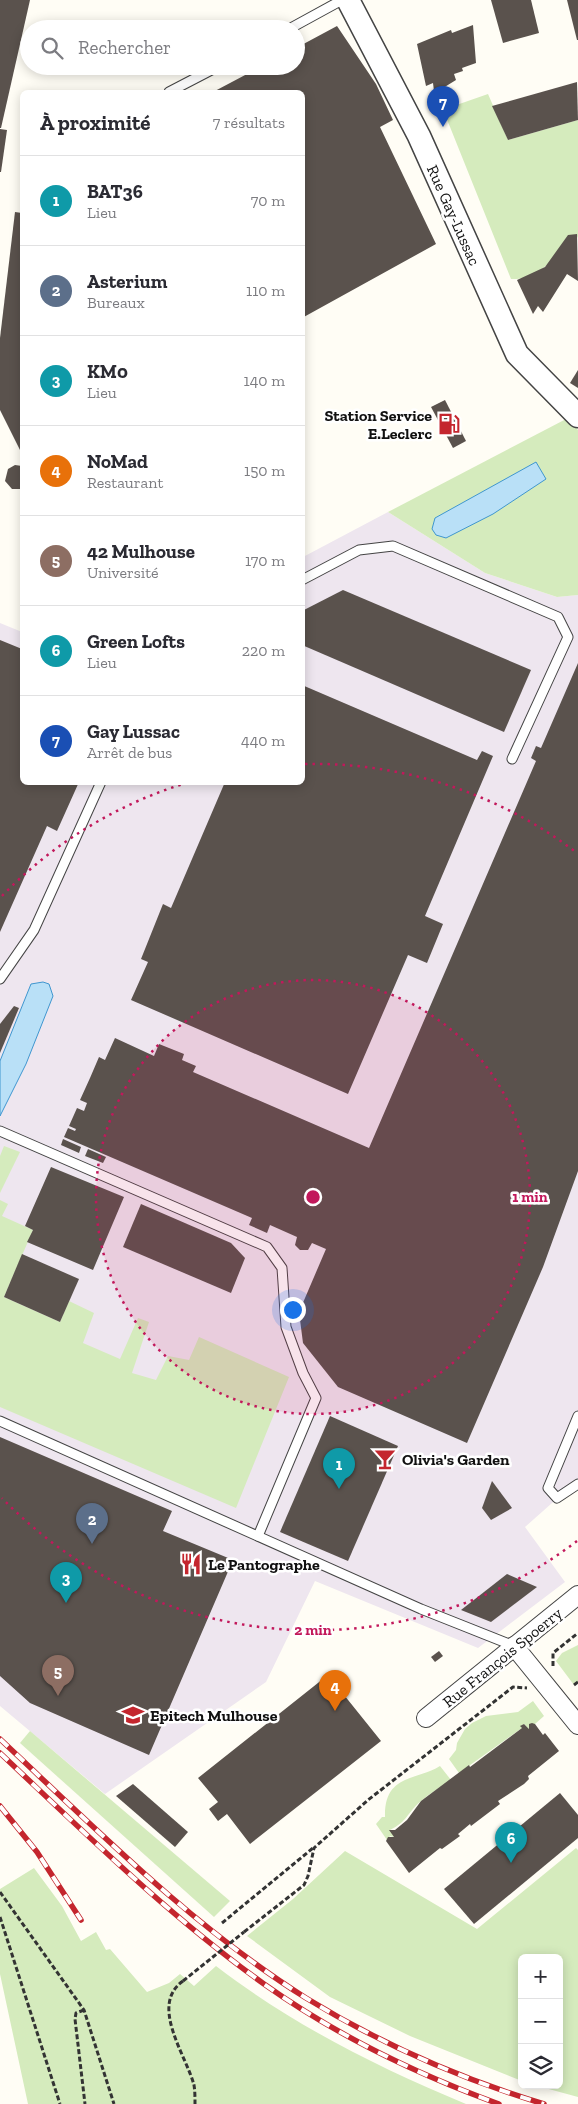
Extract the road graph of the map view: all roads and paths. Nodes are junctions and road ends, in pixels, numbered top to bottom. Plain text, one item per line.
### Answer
1 (342, 0) edge
2 (348, 0) edge
3 (305, 20) edge
4 (202, 75) edge
5 (173, 90) edge
6 (578, 416) edge
7 (305, 578) edge
8 (512, 759) dead end
9 (100, 785) edge
10 (0, 979) edge
11 (0, 1131) edge
12 (578, 1416) edge
13 (0, 1421) edge
14 (578, 1484) edge
15 (258, 1536) junction
16 (578, 1596) edge
17 (578, 1633) edge
18 (514, 1646) junction
19 (540, 1679) junction
20 (578, 1682) edge
21 (574, 1685) dead end
22 (426, 1718) dead end
23 (578, 1726) edge
24 (314, 1848) junction
25 (0, 1892) edge
26 (0, 1916) edge
27 (222, 1923) dead end
28 (84, 2010) junction
29 (60, 2104) edge
30 (85, 2104) edge
31 (114, 2104) edge
32 (195, 2104) edge

1 - 3 lane
2 - 6 street, Rue Gay-Lussac
4 - 5 lane
7 - 8 lane
9 - 10 lane
11 - 15 lane
12 - 14 lane
13 - 15 lane
15 - 18 lane
16 - 18 street, Rue François Spoerry
17 - 19 path
18 - 19 street
18 - 22 street, Rue François Spoerry
19 - 23 street
19 - 24 path
20 - 21 path
24 - 27 path
24 - 32 path, bridge
25 - 28 path
26 - 29 path
28 - 30 path
28 - 31 path

